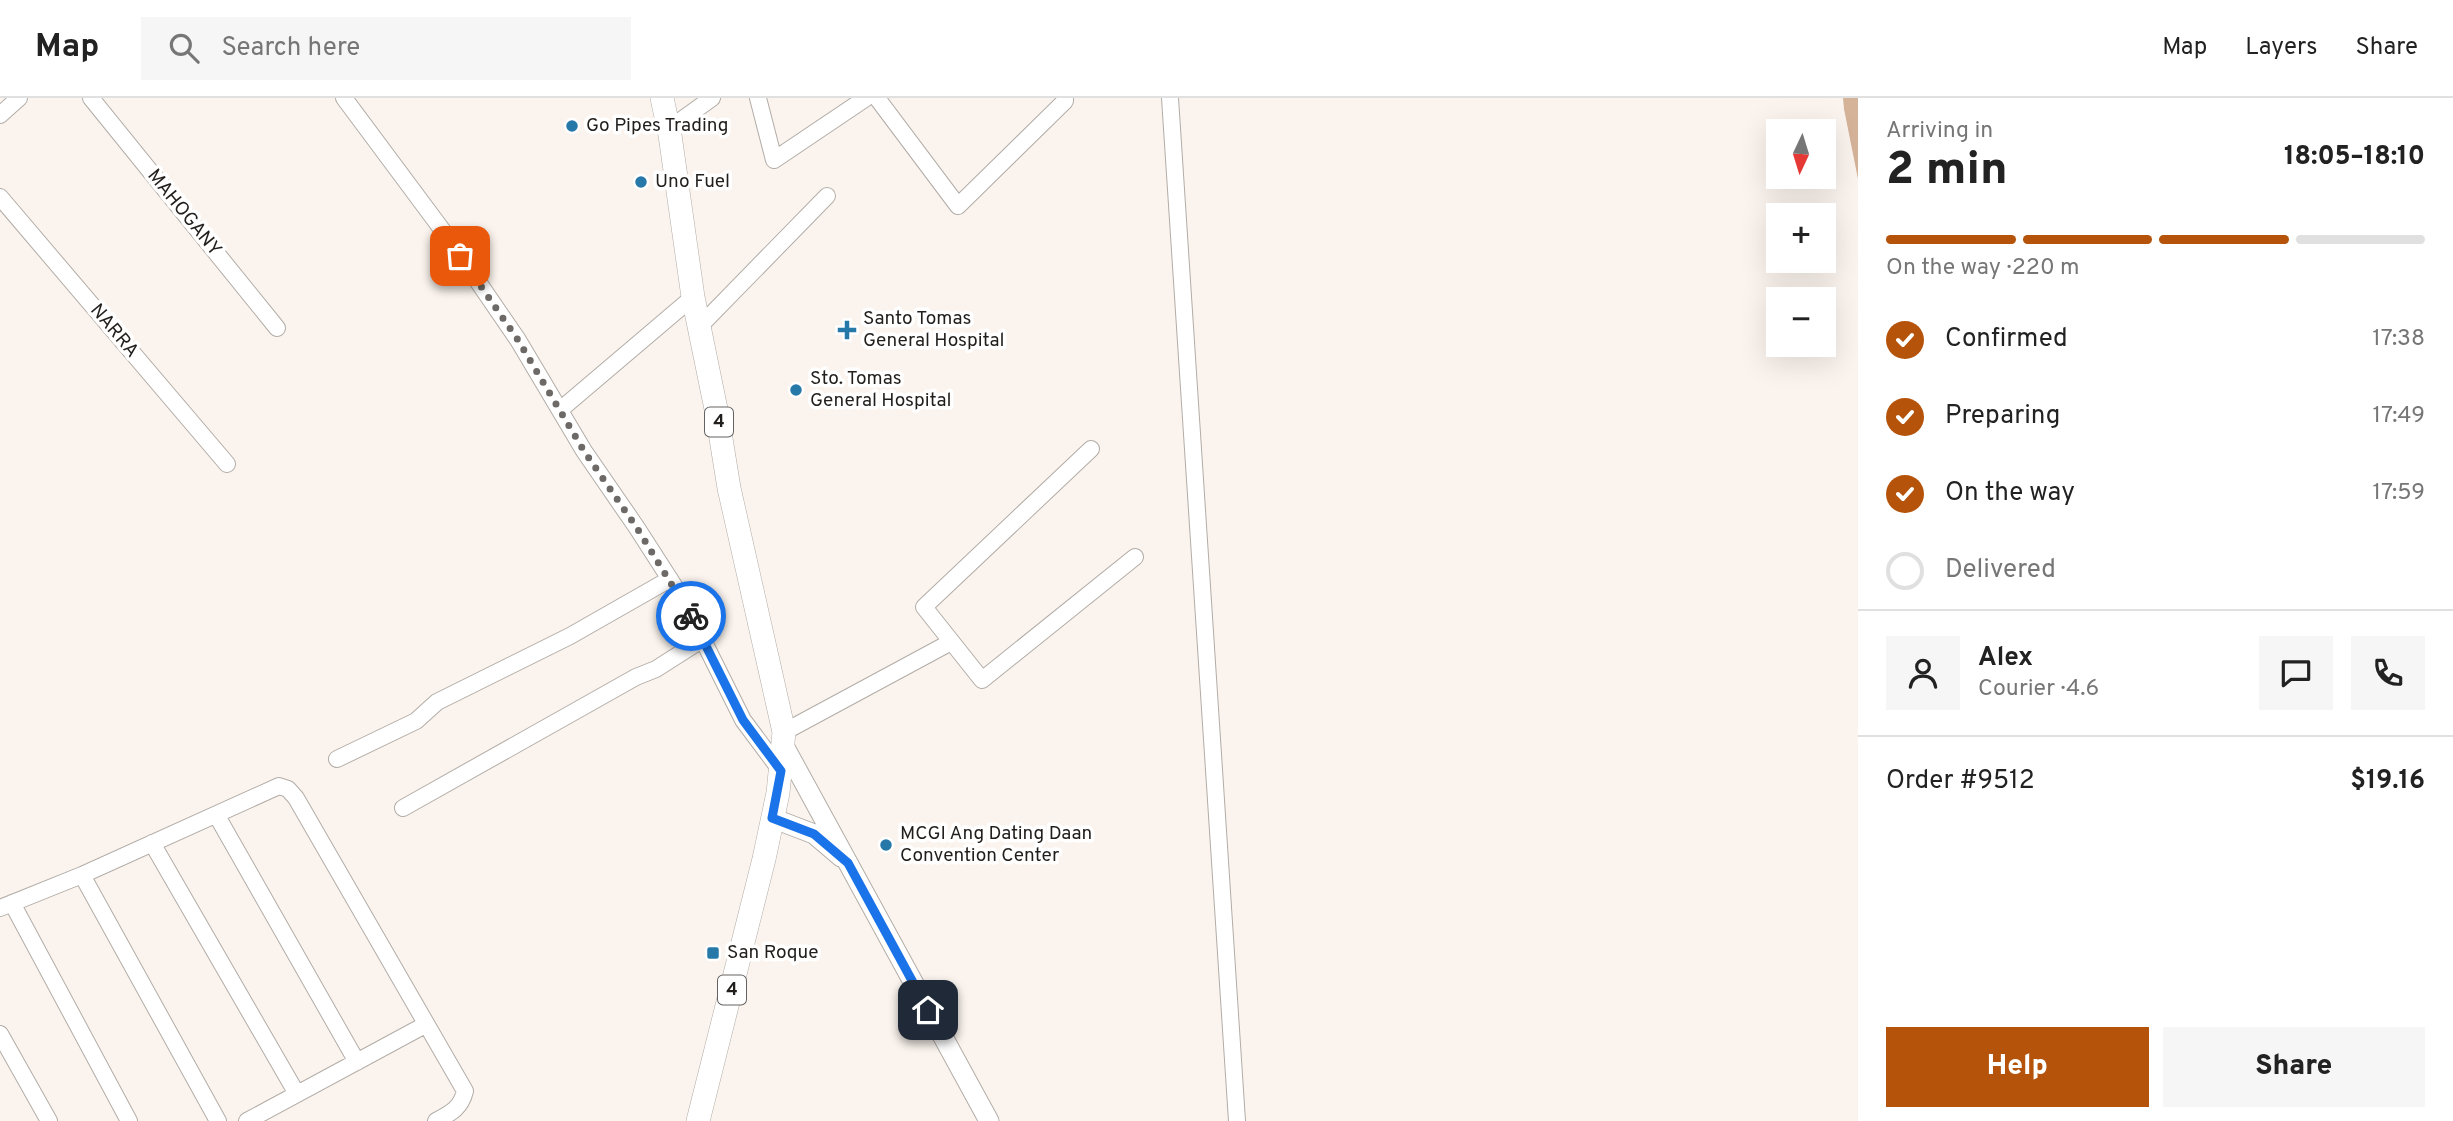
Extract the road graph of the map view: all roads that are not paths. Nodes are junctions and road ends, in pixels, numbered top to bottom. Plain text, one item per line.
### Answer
1 (19, 98) edge
2 (91, 98) edge
3 (344, 98) edge
4 (662, 98) edge
5 (712, 98) edge
6 (758, 98) edge
7 (866, 98) edge
8 (877, 98) edge
9 (1065, 98) edge
10 (1170, 98) edge
11 (0, 115) edge
12 (669, 129) junction
13 (827, 196) dead end
14 (0, 197) edge
15 (693, 298) junction
16 (699, 327) junction
17 (277, 328) dead end
18 (560, 410) junction
19 (1091, 449) dead end
20 (227, 464) dead end
21 (1135, 557) dead end
22 (670, 579) junction
23 (703, 639) junction
24 (951, 642) junction
25 (784, 738) junction
26 (337, 760) dead end
27 (781, 771) junction
28 (402, 808) dead end
29 (216, 816) junction
30 (772, 818) junction
31 (152, 843) junction
32 (848, 863) junction
33 (82, 875) junction
34 (6, 906) edge
35 (425, 1025) junction
36 (0, 1034) edge
37 (357, 1062) junction
38 (297, 1094) junction
39 (49, 1121) edge
40 (129, 1121) edge
41 (218, 1121) edge
42 (247, 1121) edge
43 (436, 1121) edge
44 (698, 1121) edge
45 (989, 1121) edge
46 (1237, 1121) edge

1 - 11 street
2 - 17 street, MAHOGANY
3 - 18 street
4 - 12 highway, 4
5 - 12 street
6 - 7 street
8 - 9 street
10 - 46 street
12 - 15 highway, 4
13 - 16 street
14 - 20 street, NARRA
15 - 16 highway, 4
15 - 18 street
16 - 25 highway, 4
18 - 22 street
19 - 24 street
21 - 24 street
22 - 23 street
22 - 26 street
23 - 27 street
23 - 28 street
24 - 25 street
25 - 27 highway, 4
25 - 32 main road, 4
27 - 30 highway, 4
29 - 31 street
29 - 35 street
29 - 37 street
30 - 32 main road
30 - 44 highway, 4
31 - 33 street
31 - 38 street
32 - 45 main road, 4
33 - 34 street
33 - 41 street
34 - 40 street
35 - 37 street
35 - 43 street
36 - 39 street
37 - 38 street
38 - 42 street

